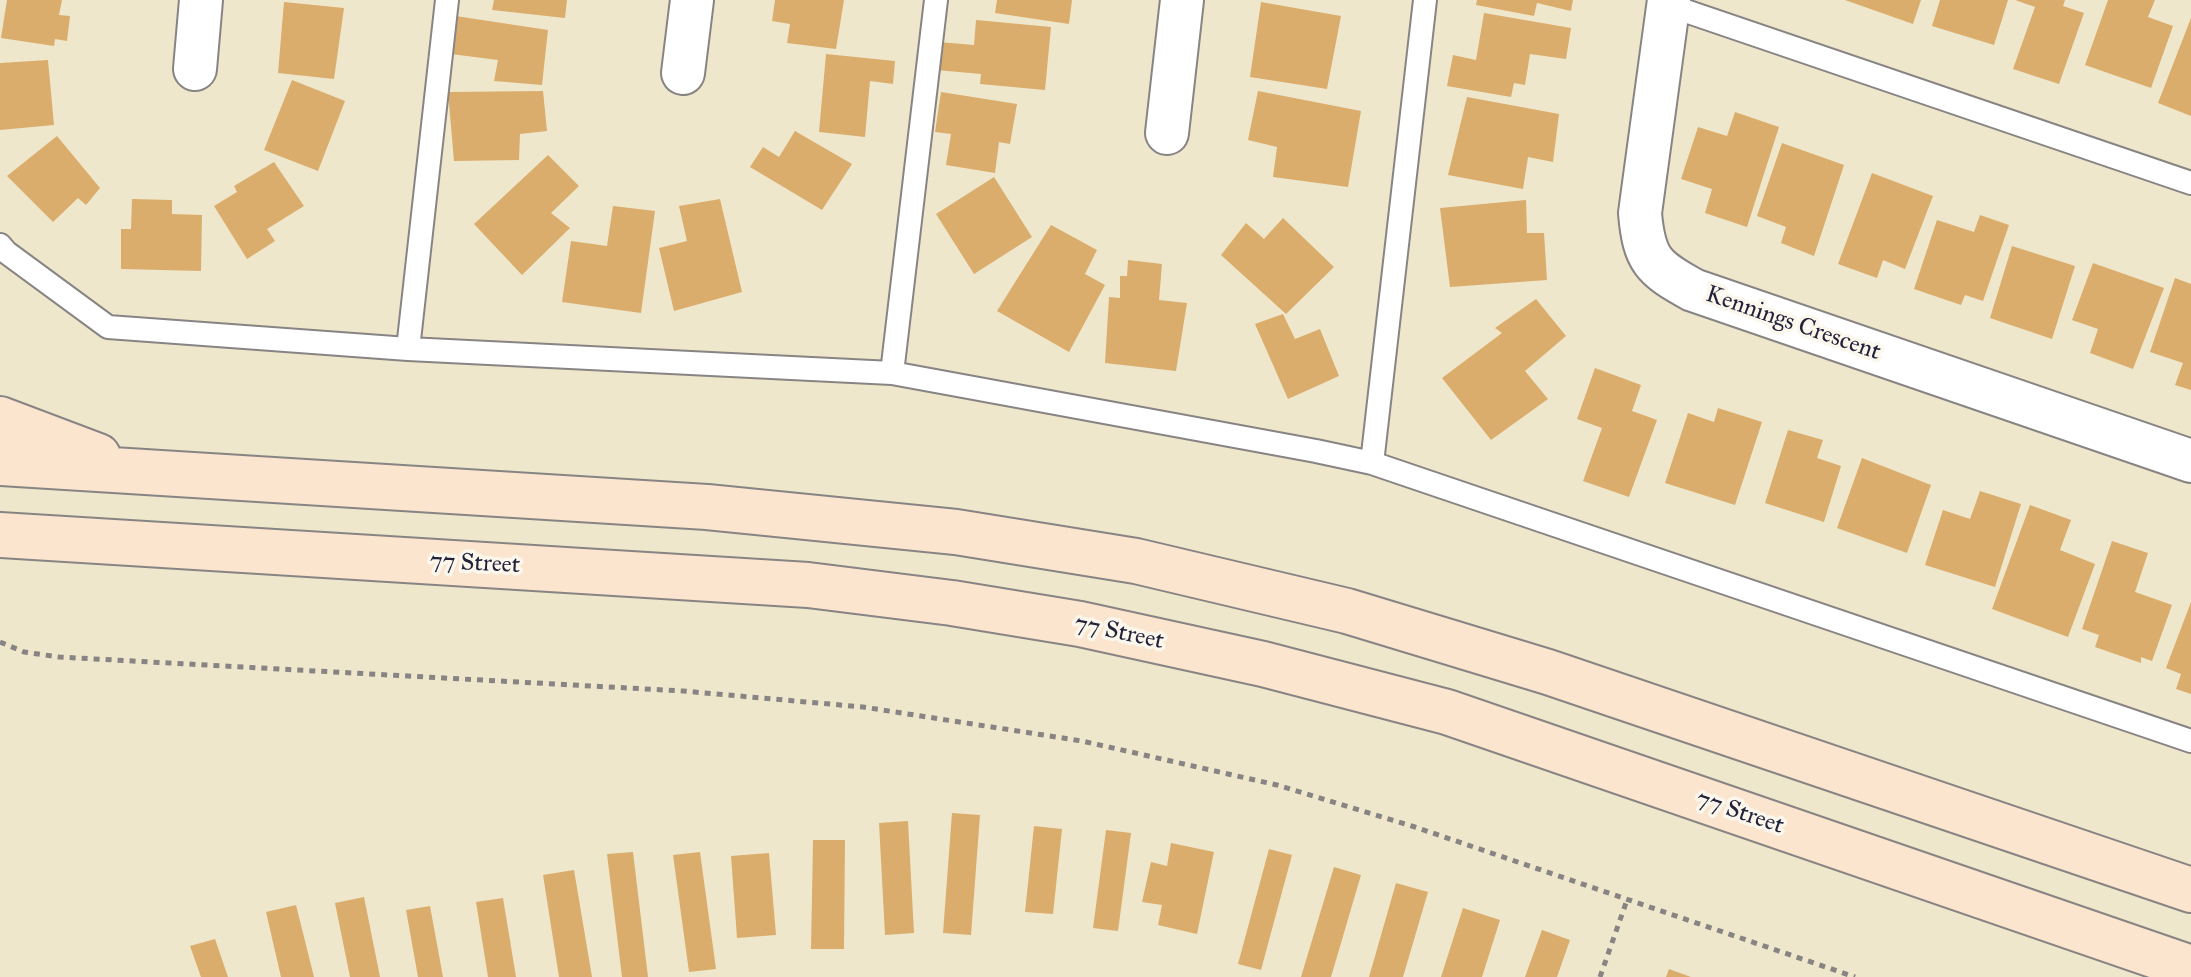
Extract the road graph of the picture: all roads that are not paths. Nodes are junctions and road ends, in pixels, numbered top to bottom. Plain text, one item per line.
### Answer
1 (201, 0) edge
2 (447, 0) edge
3 (692, 0) edge
4 (936, 0) edge
5 (1182, 0) edge
6 (1425, 0) edge
7 (1669, 3) edge
8 (195, 69) dead end
9 (683, 73) dead end
10 (1167, 133) dead end
11 (2191, 183) edge
12 (0, 245) edge
13 (408, 349) junction
14 (892, 373) junction
15 (0, 419) edge
16 (2191, 461) edge
17 (0, 463) edge
18 (1372, 463) junction
19 (133, 470) junction
20 (0, 535) edge
21 (2191, 741) edge
22 (2191, 890) edge
23 (2191, 968) edge

1 - 8 street
2 - 13 lane
3 - 9 street
4 - 14 lane
5 - 10 street
6 - 18 lane
7 - 11 lane
7 - 16 street, Kennings Crescent
12 - 13 lane
13 - 14 lane
14 - 18 lane
15 - 19 main road
17 - 19 main road
18 - 21 lane
19 - 22 main road
20 - 23 main road, 77 Street

